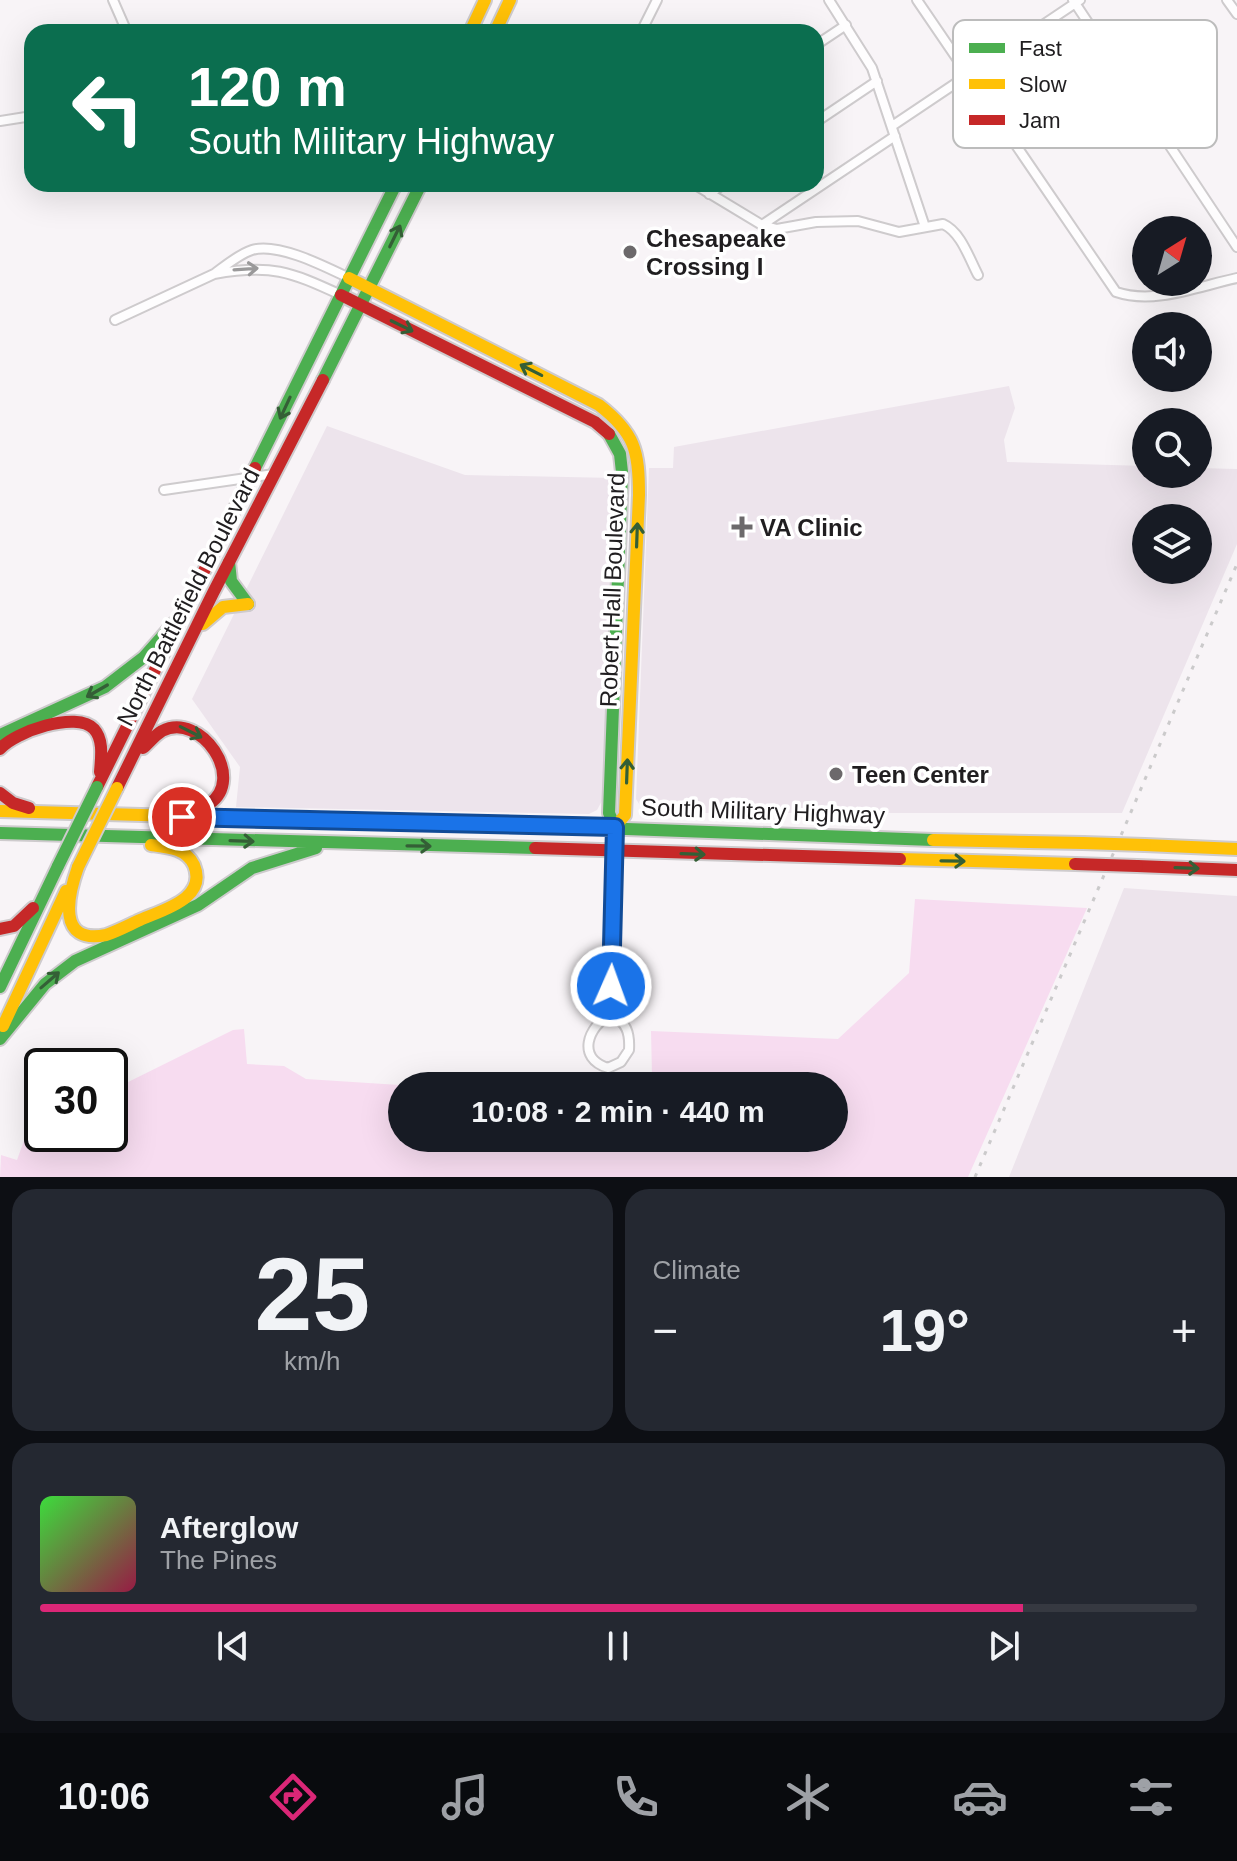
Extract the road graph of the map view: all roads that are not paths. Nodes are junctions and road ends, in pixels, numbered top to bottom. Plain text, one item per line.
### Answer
1 (113, 0) edge
2 (485, 0) edge
3 (510, 0) edge
4 (657, 0) edge
5 (829, 0) edge
6 (917, 0) edge
7 (1227, 0) edge
8 (1076, 1) edge
9 (1237, 14) edge
10 (1048, 20) edge
11 (1088, 20) edge
12 (124, 24) edge
13 (474, 24) edge
14 (499, 24) edge
15 (645, 24) edge
16 (846, 25) junction
17 (824, 40) edge
18 (953, 53) edge
19 (877, 81) junction
20 (953, 85) edge
21 (24, 117) edge
22 (824, 117) edge
23 (0, 121) edge
24 (892, 126) junction
25 (895, 136) junction
26 (1018, 148) edge
27 (1172, 148) edge
28 (824, 184) edge
29 (392, 192) edge
30 (417, 192) edge
31 (706, 192) edge
32 (712, 192) edge
33 (811, 192) edge
34 (709, 194) junction
35 (762, 225) junction
36 (925, 227) junction
37 (1237, 247) edge
38 (214, 274) junction
39 (978, 275) dead end
40 (349, 278) junction
41 (1237, 278) edge
42 (370, 289) junction
43 (341, 295) junction
44 (361, 306) junction
45 (115, 320) dead end
46 (573, 410) junction
47 (629, 431) junction
48 (274, 474) junction
49 (251, 478) junction
50 (164, 490) dead end
51 (229, 562) junction
52 (192, 598) junction
53 (191, 639) junction
54 (0, 735) edge
55 (0, 749) edge
56 (97, 787) junction
57 (117, 788) junction
58 (0, 793) edge
59 (0, 811) edge
60 (68, 814) junction
61 (120, 816) junction
62 (615, 827) junction
63 (0, 833) edge
64 (57, 835) junction
65 (108, 837) junction
66 (0, 840) edge
67 (341, 844) junction
68 (1237, 849) edge
69 (615, 851) junction
70 (78, 867) junction
71 (1237, 870) edge
72 (47, 890) junction
73 (0, 929) edge
74 (0, 987) edge
75 (610, 1014) junction
76 (0, 1032) edge
77 (0, 1039) edge

1 - 12 street
2 - 13 main road
3 - 14 main road
4 - 15 street
5 - 16 street
6 - 18 street
7 - 9 street
8 - 10 street
8 - 11 street
16 - 17 street
16 - 19 street
19 - 22 street
19 - 24 street
20 - 24 street
21 - 23 street
24 - 25 street
25 - 28 street
25 - 36 street
26 - 41 street
27 - 37 street
29 - 40 main road, North Battlefield Boulevard
42 -> 30 main road, North Battlefield Boulevard
31 - 34 street
32 - 34 street
33 - 35 street
34 - 35 street
35 - 36 street
36 - 39 street
38 - 40 street
38 -> 43 street
38 - 45 street
40 - 42 main road
40 - 43 main road, North Battlefield Boulevard
42 - 44 main road, North Battlefield Boulevard
47 -> 42 main road
43 - 44 main road, Robert Hall Boulevard
43 -> 49 main road, North Battlefield Boulevard
44 -> 46 main road, Robert Hall Boulevard
44 - 48 main road, North Battlefield Boulevard
46 - 47 main road
46 - 62 main road, Robert Hall Boulevard
62 -> 47 main road, Robert Hall Boulevard
48 - 49 street
48 - 51 main road, North Battlefield Boulevard
49 - 50 street
49 - 52 main road, North Battlefield Boulevard
51 - 53 main road, North Battlefield Boulevard
51 - 53 main road
52 -> 54 main road
52 - 56 main road, North Battlefield Boulevard
53 - 57 main road, North Battlefield Boulevard
55 - 56 main road
56 - 72 main road, North Battlefield Boulevard, bridge
57 -> 61 main road
57 - 70 main road, North Battlefield Boulevard, bridge
58 - 60 main road
59 - 60 main road, South Military Highway
60 - 61 main road, South Military Highway
61 - 62 main road, South Military Highway
62 - 68 main road, South Military Highway, bridge
62 - 69 main road, Robert Hall Boulevard
63 - 64 main road, South Military Highway
64 - 65 main road, South Military Highway
64 - 66 main road
65 -> 67 main road, South Military Highway
65 - 70 main road
67 -> 69 main road, South Military Highway
77 -> 67 main road
69 -> 71 main road, South Military Highway, bridge
69 - 75 street
70 - 76 main road, North Battlefield Boulevard
72 - 73 main road
72 - 74 main road, North Battlefield Boulevard
75 - 75 street

